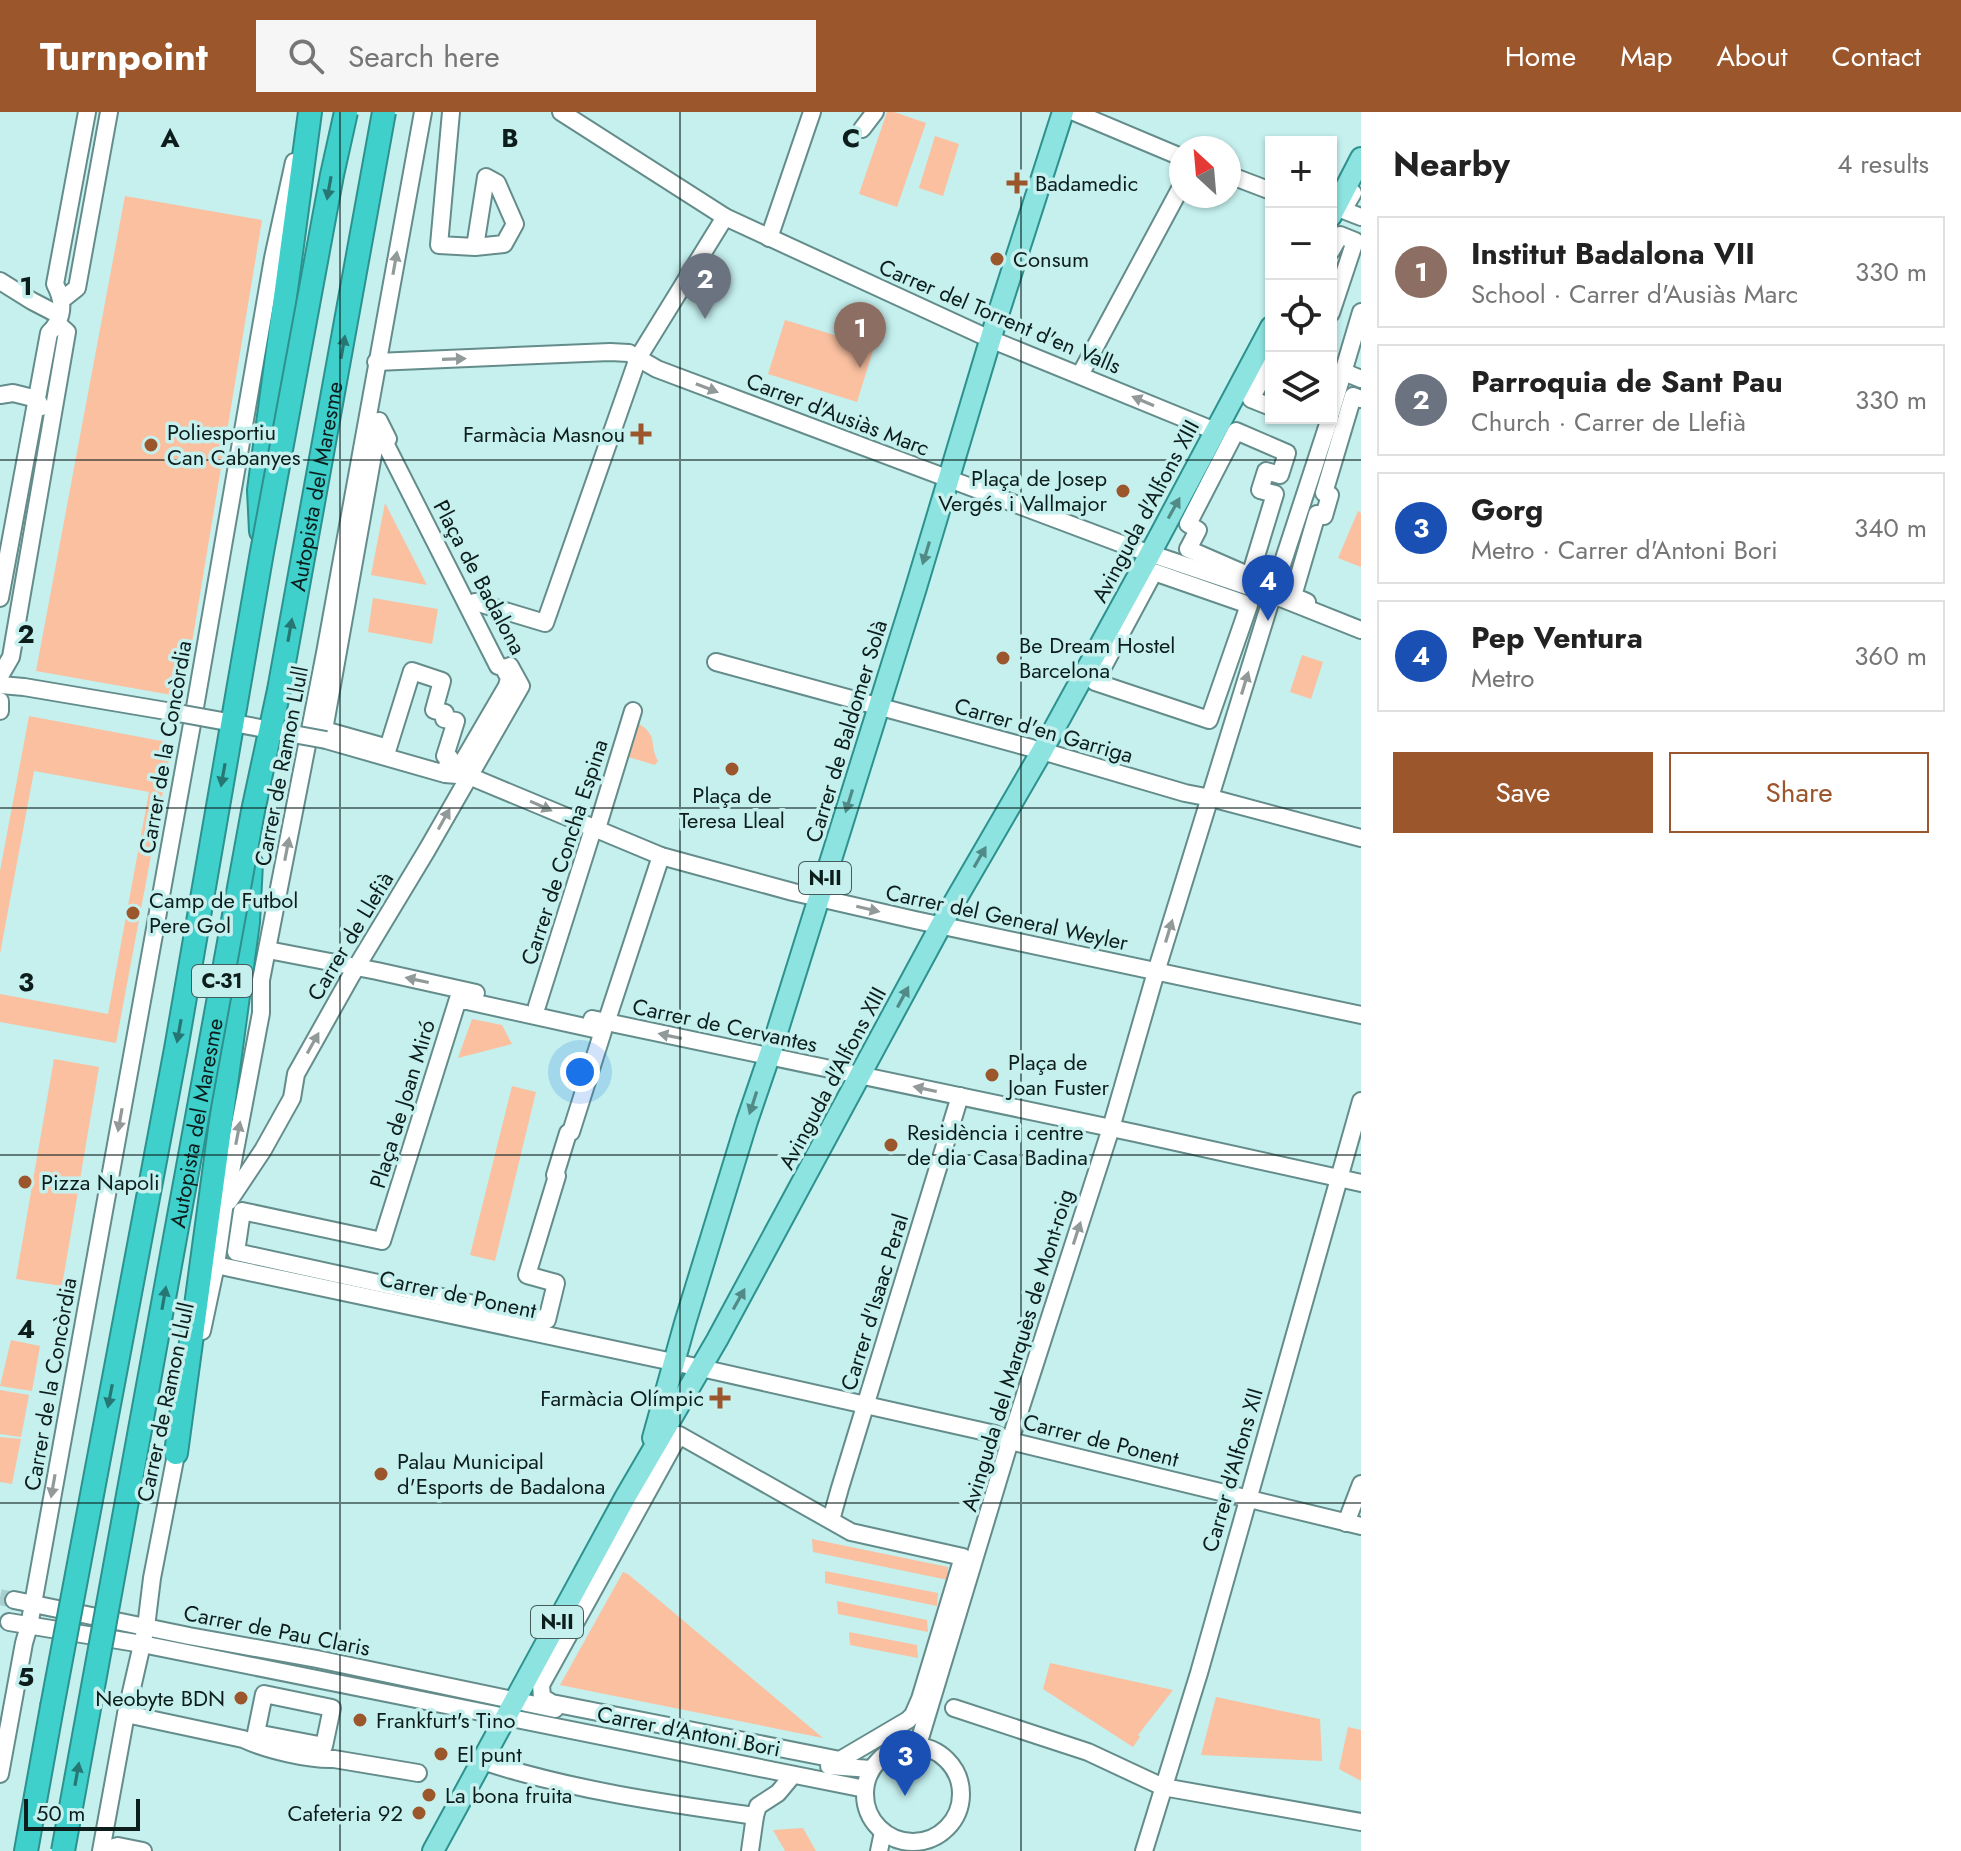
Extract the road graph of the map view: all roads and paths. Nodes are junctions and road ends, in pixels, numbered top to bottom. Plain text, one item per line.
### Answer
1 (87, 112) edge
2 (109, 112) edge
3 (308, 112) edge
4 (346, 112) edge
5 (384, 112) edge
6 (423, 112) edge
7 (451, 112) edge
8 (561, 112) edge
9 (812, 112) edge
10 (875, 112) edge
11 (1063, 112) edge
12 (1074, 112) edge
13 (862, 129) dead end
14 (1169, 152) edge
15 (1361, 158) edge
16 (1361, 179) edge
17 (1241, 180) edge
18 (1265, 189) edge
19 (1170, 208) edge
20 (1335, 208) edge
21 (725, 217) junction
22 (1337, 217) edge
23 (1361, 217) edge
24 (1361, 226) edge
25 (769, 238) junction
26 (1337, 240) edge
27 (475, 247) dead end
28 (0, 281) edge
29 (1337, 295) edge
30 (60, 312) junction
31 (1361, 312) edge
32 (1265, 338) edge
33 (990, 339) junction
34 (638, 358) junction
35 (376, 362) junction
36 (1344, 372) junction
37 (1265, 373) edge
38 (1080, 375) junction
39 (1361, 379) edge
40 (1337, 394) edge
41 (0, 395) edge
42 (371, 397) junction
43 (37, 399) junction
44 (1361, 399) edge
45 (1265, 405) edge
46 (1327, 424) edge
47 (52, 426) junction
48 (1215, 431) junction
49 (388, 439) joint
50 (1287, 453) joint
51 (949, 479) junction
52 (262, 552) junction
53 (1150, 554) junction
54 (1273, 595) junction
55 (0, 598) edge
56 (475, 602) junction
57 (1361, 622) edge
58 (1361, 630) edge
59 (716, 662) dead end
60 (0, 676) edge
61 (1095, 682) joint
62 (0, 685) edge
63 (521, 686) joint
64 (0, 701) edge
65 (878, 706) junction
66 (0, 711) edge
67 (633, 711) dead end
68 (1042, 751) junction
69 (469, 776) junction
70 (1211, 798) junction
71 (253, 811) junction
72 (593, 829) junction
73 (1361, 838) edge
74 (661, 856) junction
75 (818, 897) junction
76 (941, 925) junction
77 (268, 950) junction
78 (356, 968) junction
79 (1156, 972) junction
80 (537, 1006) junction
81 (1361, 1015) edge
82 (606, 1023) junction
83 (769, 1056) junction
84 (860, 1076) junction
85 (960, 1096) junction
86 (1361, 1101) edge
87 (1111, 1128) junction
88 (1339, 1178) junction
89 (1361, 1183) edge
90 (224, 1209) junction
91 (382, 1241) joint
92 (216, 1265) junction
93 (688, 1365) junction
94 (866, 1404) junction
95 (1010, 1441) junction
96 (176, 1453) junction
97 (648, 1457) junction
98 (1361, 1484) edge
99 (1247, 1499) junction
100 (831, 1520) junction
101 (1354, 1524) edge
102 (14, 1600) tunnel mouth
103 (32, 1604) junction
104 (9, 1622) dead end
105 (29, 1626) junction
106 (146, 1627) junction
107 (142, 1644) junction
108 (510, 1708) junction
109 (954, 1708) dead end
110 (126, 1714) junction
111 (256, 1733) joint
112 (918, 1745) junction
113 (482, 1761) junction
114 (871, 1769) junction
115 (418, 1773) dead end
116 (0, 1774) edge
117 (793, 1775) junction
118 (1163, 1787) junction
119 (865, 1789) junction
120 (755, 1816) junction
121 (1361, 1822) edge
122 (883, 1832) junction
123 (926, 1846) edge
124 (26, 1851) edge
125 (63, 1851) edge
126 (101, 1851) edge
127 (113, 1851) edge
128 (143, 1851) edge
129 (433, 1851) edge
130 (750, 1851) edge
131 (879, 1851) edge
132 (1144, 1851) edge

1 - 30 street
2 - 30 street
3 - 52 highway, bridge
3 -> 103 street, Carrer de la Concòrdia
4 -> 52 highway, Autopista del Maresme / C-31, bridge
71 -> 5 highway, Autopista del Maresme / C-31, bridge
35 -> 6 street, Carrer de Ramon Llull
7 - 27 street
8 - 21 street, Carrer del Torrent d'en Valls
9 - 25 street
10 - 13 street
11 - 33 main road, Carrer de Baldomer Solà / N-II
12 - 14 street
15 - 20 main road
16 - 23 street
17 - 18 street
19 - 38 street
21 - 25 street, Carrer del Torrent d'en Valls
21 - 34 street
22 - 24 street
25 - 33 street, Carrer del Torrent d'en Valls
26 - 29 street
28 - 30 street
30 - 43 street
30 - 47 street
31 - 36 street, Avinguda del Marquès de Mont-roig
32 - 48 main road, Avinguda d'Alfons XIII / N-II
33 - 38 street, Carrer del Torrent d'en Valls
33 - 51 main road, Carrer de Baldomer Solà / N-II
35 -> 34 street, Carrer d'Ausiàs Marc
34 -> 51 street, Carrer d'Ausiàs Marc
34 - 56 street
35 - 42 street, Carrer de Ramon Llull
36 - 39 street
36 - 40 street, Avinguda del Marquès de Mont-roig
37 - 45 street
48 -> 38 street, Carrer del Torrent d'en Valls
41 - 43 street
42 - 56 street, Plaça de Badalona
77 -> 42 street, Carrer de Ramon Llull
43 - 47 street
43 - 55 street
44 - 57 street
46 - 54 street, Avinguda del Marquès de Mont-roig
47 - 60 street
53 -> 48 main road, Avinguda d'Alfons XIII / N-II
49 - 49 street, Plaça de Badalona
50 - 50 street
51 - 53 street, Carrer d'Ausiàs Marc
51 -> 65 main road, Carrer de Baldomer Solà / N-II
52 -> 124 highway, Autopista del Maresme / C-31, bridge
53 - 54 street, Carrer d'Ausiàs Marc
53 - 68 main road, Avinguda d'Alfons XIII / N-II
54 - 58 street, Carrer d'Ausiàs Marc
70 -> 54 street, Avinguda del Marquès de Mont-roig
56 - 63 street, Plaça de Badalona
59 - 65 street, Carrer d'en Garriga
61 - 61 street
62 - 69 street, Carrer del General Weyler, bridge
63 - 69 street, Carrer de Llefià
64 - 66 street
65 - 68 street, Carrer d'en Garriga
65 -> 75 main road, Carrer de Baldomer Solà / N-II
67 - 72 street, Carrer de Concha Espina
68 - 70 street, Carrer d'en Garriga
76 -> 68 main road, Avinguda d'Alfons XIII / N-II
69 -> 72 street, Carrer del General Weyler
78 -> 69 street, Carrer de Llefià
70 - 73 street, Carrer d'en Garriga
79 -> 70 street, Avinguda del Marquès de Mont-roig
71 - 96 highway, bridge
125 -> 71 highway, Autopista del Maresme / C-31, bridge
72 - 74 street, Carrer del General Weyler
72 - 80 street, Carrer de Concha Espina
74 - 75 street, Carrer del General Weyler
74 - 82 street
75 -> 76 street, Carrer del General Weyler
75 - 83 main road, Carrer de Baldomer Solà / N-II
76 - 79 street, Carrer del General Weyler
84 -> 76 main road, Avinguda d'Alfons XIII / N-II
77 - 78 street, Carrer de Cervantes
90 -> 77 street, Carrer de Ramon Llull
80 -> 78 street, Carrer de Cervantes
90 -> 78 street, Carrer de Llefià
79 - 81 street, Carrer del General Weyler
79 - 87 street, Avinguda del Marquès de Mont-roig
80 - 82 street, Carrer de Cervantes
83 -> 82 street, Carrer de Cervantes
83 - 84 street, Carrer de Cervantes
83 -> 93 main road, Carrer de Baldomer Solà / N-II
85 -> 84 street, Carrer de Cervantes
93 -> 84 main road, Avinguda d'Alfons XIII / N-II
85 - 87 street, Carrer de Cervantes
85 - 94 street, Carrer d'Isaac Peral
86 - 88 street, Carrer d'Alfons XII
87 - 88 street, Carrer de Cervantes
95 -> 87 street, Avinguda del Marquès de Mont-roig
88 - 89 street, Carrer de Cervantes
88 - 99 street, Carrer d'Alfons XII
90 - 92 street, Carrer de Ramon Llull
91 - 91 street, Plaça de Joan Miró
92 - 93 street, Carrer de Ponent
92 - 96 street, Carrer de Ramon Llull
93 - 94 street, Carrer de Ponent
93 - 97 main road, Carrer de Baldomer Solà / N-II
93 - 97 main road, Avinguda d'Alfons XIII / N-II
94 - 95 street, Carrer de Ponent
94 - 100 street, Carrer d'Isaac Peral
95 - 99 street, Carrer de Ponent
95 - 112 street, Avinguda del Marquès de Mont-roig
96 - 106 street, Carrer de Ramon Llull
97 - 108 main road, Avinguda d'Alfons XIII / N-II
98 - 101 street
99 - 101 street, Carrer de Ponent
99 - 118 street, Carrer d'Alfons XII
100 - 100 street
102 - 103 street, Carrer de Pau Claris
103 - 105 street, Carrer de la Concòrdia
103 - 106 street, Carrer de Pau Claris
104 - 105 street, Carrer de Pau Claris
105 - 107 street, Carrer de Pau Claris
105 - 116 street, Carrer de la Concòrdia
106 - 107 street, Carrer de Ramon Llull
106 - 108 street, Carrer de Pau Claris
107 - 108 street, Carrer de Pau Claris
107 - 110 street, Carrer de Ramon Llull
108 - 113 main road, Avinguda d'Alfons XIII / N-II
108 - 114 street, Carrer d'Antoni Bori
108 - 117 street, Carrer d'Antoni Bori
109 - 118 street
110 - 115 street
110 - 126 street, Carrer de Ramon Llull
111 - 111 street
112 - 114 street
112 - 123 street
113 - 120 street
113 - 129 main road, Avinguda d'Alfons XIII / N-II
114 - 119 street
117 - 119 street, Carrer d'Antoni Bori
117 - 120 street
118 - 121 street
118 - 132 street, Carrer d'Alfons XII
119 - 122 street
120 - 130 street
122 - 123 street
122 - 131 street
127 - 128 street

